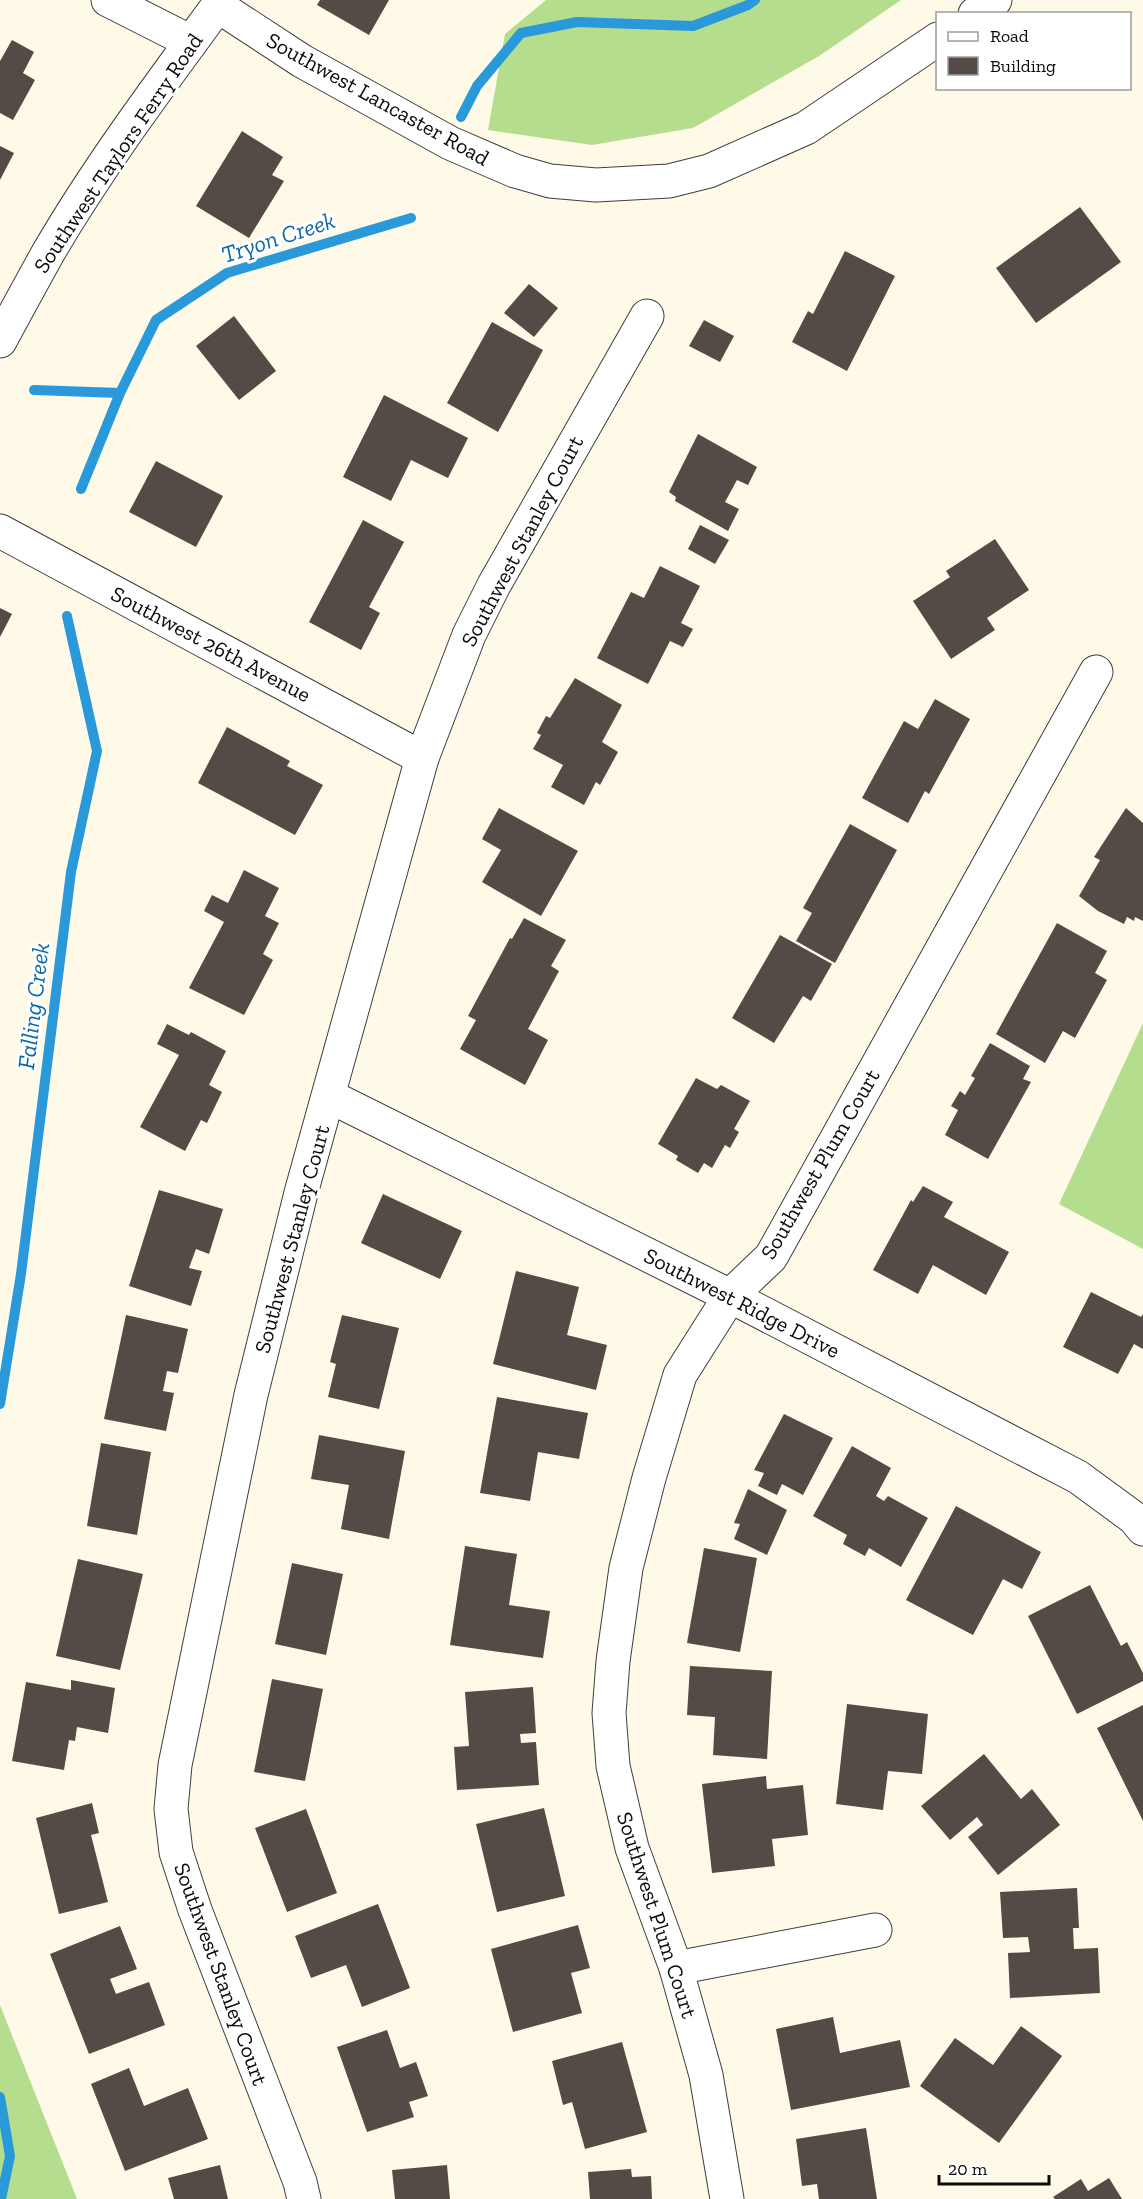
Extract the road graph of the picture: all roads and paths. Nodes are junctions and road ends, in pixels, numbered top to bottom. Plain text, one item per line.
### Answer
1 (108, 0) edge
2 (995, 0) edge
3 (220, 3) edge
4 (978, 12) edge
5 (936, 40) edge
6 (191, 42) junction
7 (647, 316) dead end
8 (0, 341) edge
9 (0, 531) edge
10 (1096, 672) dead end
11 (422, 758) junction
12 (329, 1096) junction
13 (730, 1296) junction
14 (1143, 1528) edge
15 (875, 1930) dead end
16 (676, 1968) junction
17 (304, 2199) edge
18 (728, 2199) edge

1 - 6 street
2 - 4 street
3 - 5 street, Southwest Lancaster Road
3 - 6 street, Southwest Taylors Ferry Road
6 - 8 street, Southwest Taylors Ferry Road
7 - 11 street, Southwest Stanley Court
9 - 11 street, Southwest 26th Avenue
10 - 13 street, Southwest Plum Court
11 - 12 street, Southwest Stanley Court
12 - 13 street, Southwest Ridge Drive
12 - 17 street, Southwest Stanley Court
13 - 14 street, Southwest Ridge Drive
13 - 16 street, Southwest Plum Court
15 - 16 street
16 - 18 street, Southwest Plum Court

